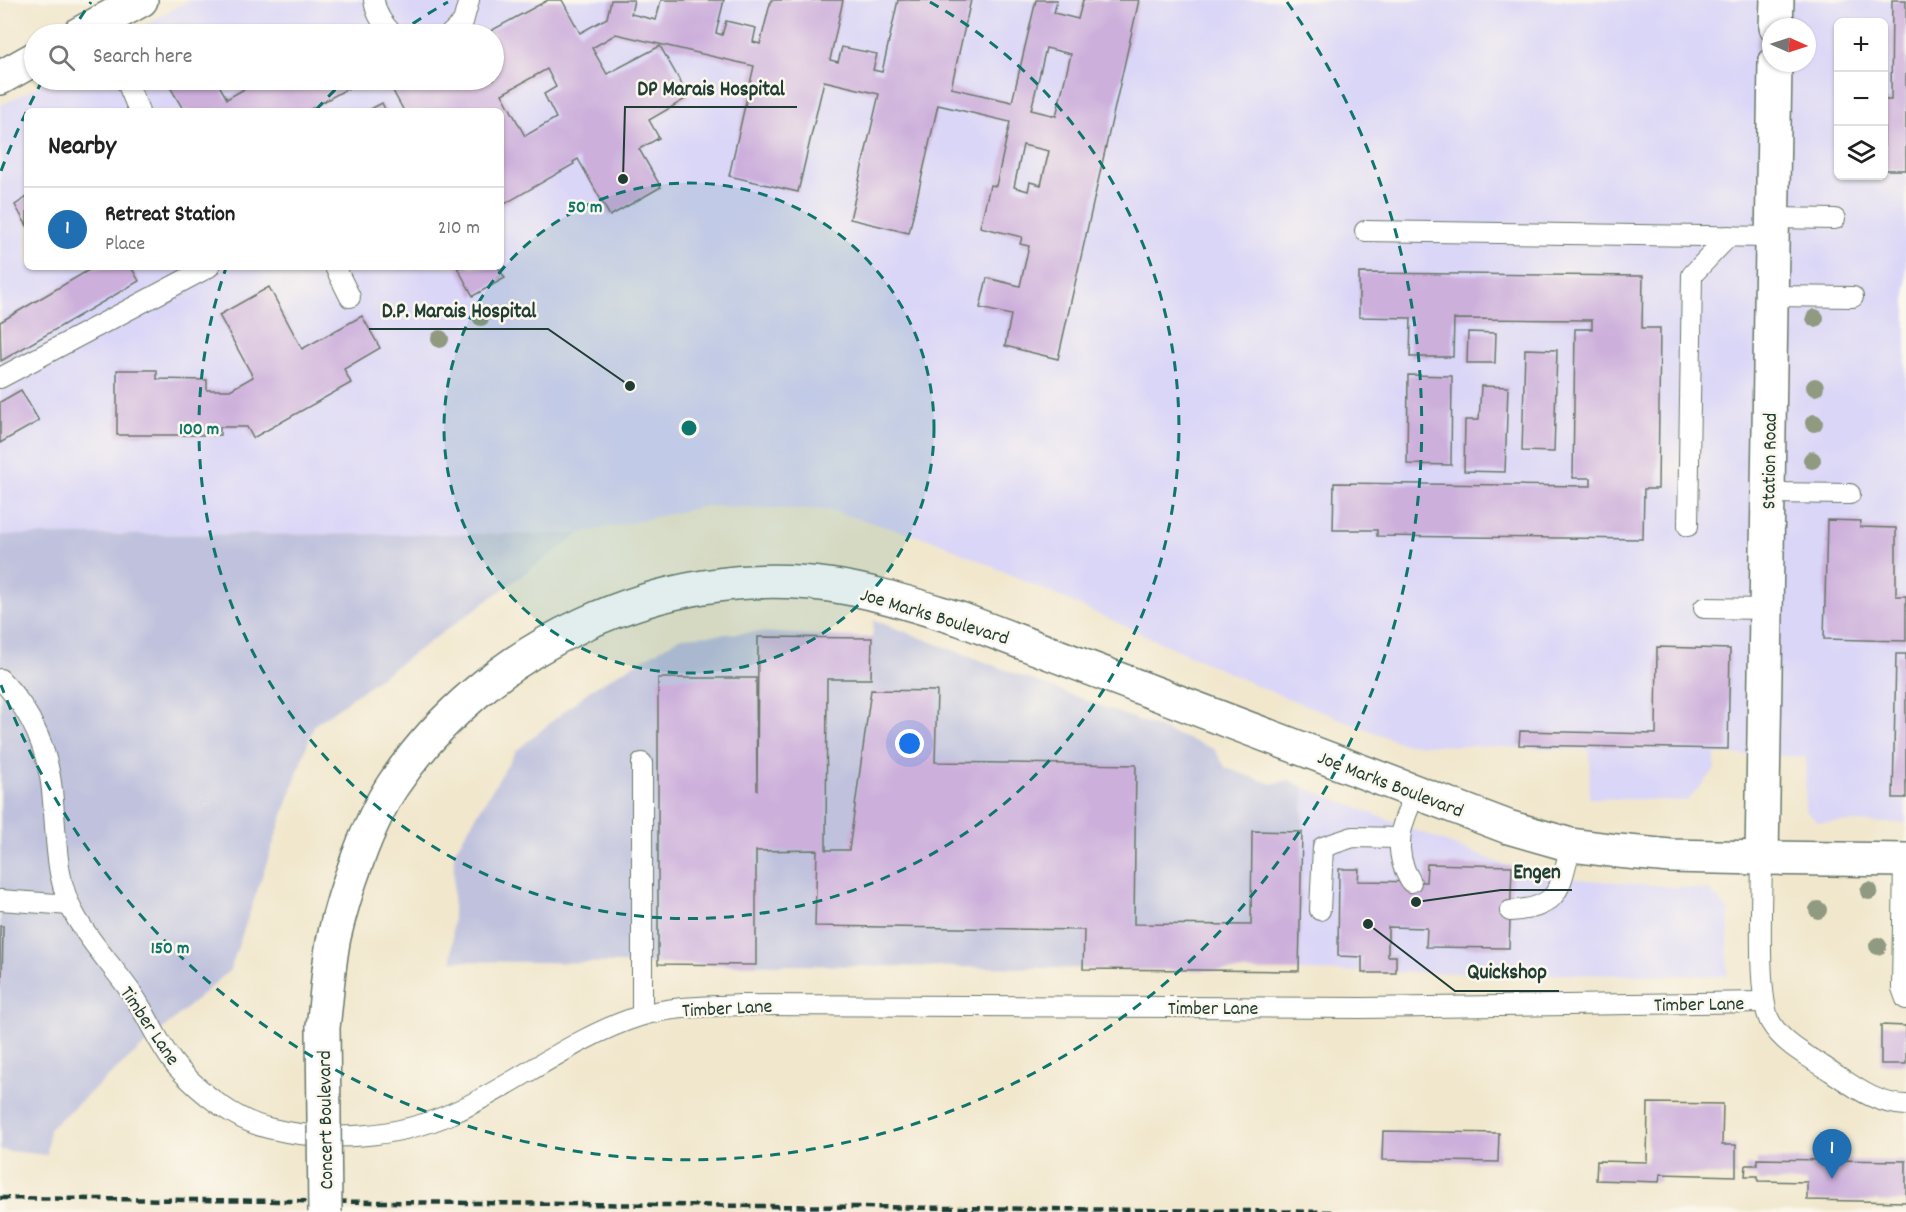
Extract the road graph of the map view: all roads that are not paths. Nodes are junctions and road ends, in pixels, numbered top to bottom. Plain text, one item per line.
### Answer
1 (141, 0) edge
2 (374, 0) edge
3 (469, 0) edge
4 (1777, 0) edge
5 (1776, 18) edge
6 (105, 24) edge
7 (382, 24) edge
8 (461, 24) edge
9 (24, 65) edge
10 (1775, 72) edge
11 (0, 78) edge
12 (130, 90) edge
13 (138, 108) edge
14 (1835, 219) dead end
15 (1772, 227) junction
16 (1365, 231) dead end
17 (1729, 236) junction
18 (203, 270) edge
19 (336, 270) edge
20 (1770, 296) junction
21 (350, 297) dead end
22 (1853, 297) dead end
23 (0, 378) edge
24 (1768, 493) junction
25 (1850, 494) dead end
26 (1688, 526) dead end
27 (1704, 608) dead end
28 (1766, 609) junction
29 (0, 679) edge
30 (642, 763) dead end
31 (1416, 792) junction
32 (1398, 838) junction
33 (1571, 845) junction
34 (1762, 858) junction
35 (1905, 860) edge
36 (1411, 882) dead end
37 (0, 900) edge
38 (70, 905) junction
39 (1320, 910) dead end
40 (1510, 911) dead end
41 (1904, 922) edge
42 (1906, 999) edge
43 (1763, 1002) junction
44 (642, 1015) junction
45 (323, 1027) joint
46 (1906, 1105) edge
47 (325, 1212) edge

1 - 6 main road
2 - 7 lane
3 - 8 lane
4 - 5 main road
9 - 11 main road
10 - 15 main road, Station Road
12 - 13 lane
14 - 15 lane
15 - 17 lane
15 - 20 main road, Station Road
16 - 17 lane
17 - 26 lane
18 - 23 lane
19 - 21 lane
20 - 22 lane
20 - 24 main road, Station Road
24 - 25 lane
24 - 28 main road, Station Road
27 - 28 lane
28 - 34 main road, Station Road
29 - 38 lane, Timber Lane
30 - 44 lane
31 - 32 lane
31 - 33 main road, Joe Marks Boulevard
31 - 45 main road, Joe Marks Boulevard
32 - 36 lane
32 - 39 lane
33 - 34 main road, Joe Marks Boulevard
33 - 40 lane
34 - 35 main road, Joe Marks Boulevard
34 - 43 lane
35 - 41 lane
37 - 38 lane
38 - 44 lane, Timber Lane
41 - 42 lane
43 - 44 lane, Timber Lane
43 - 46 lane
45 - 47 main road, Concert Boulevard, bridge

